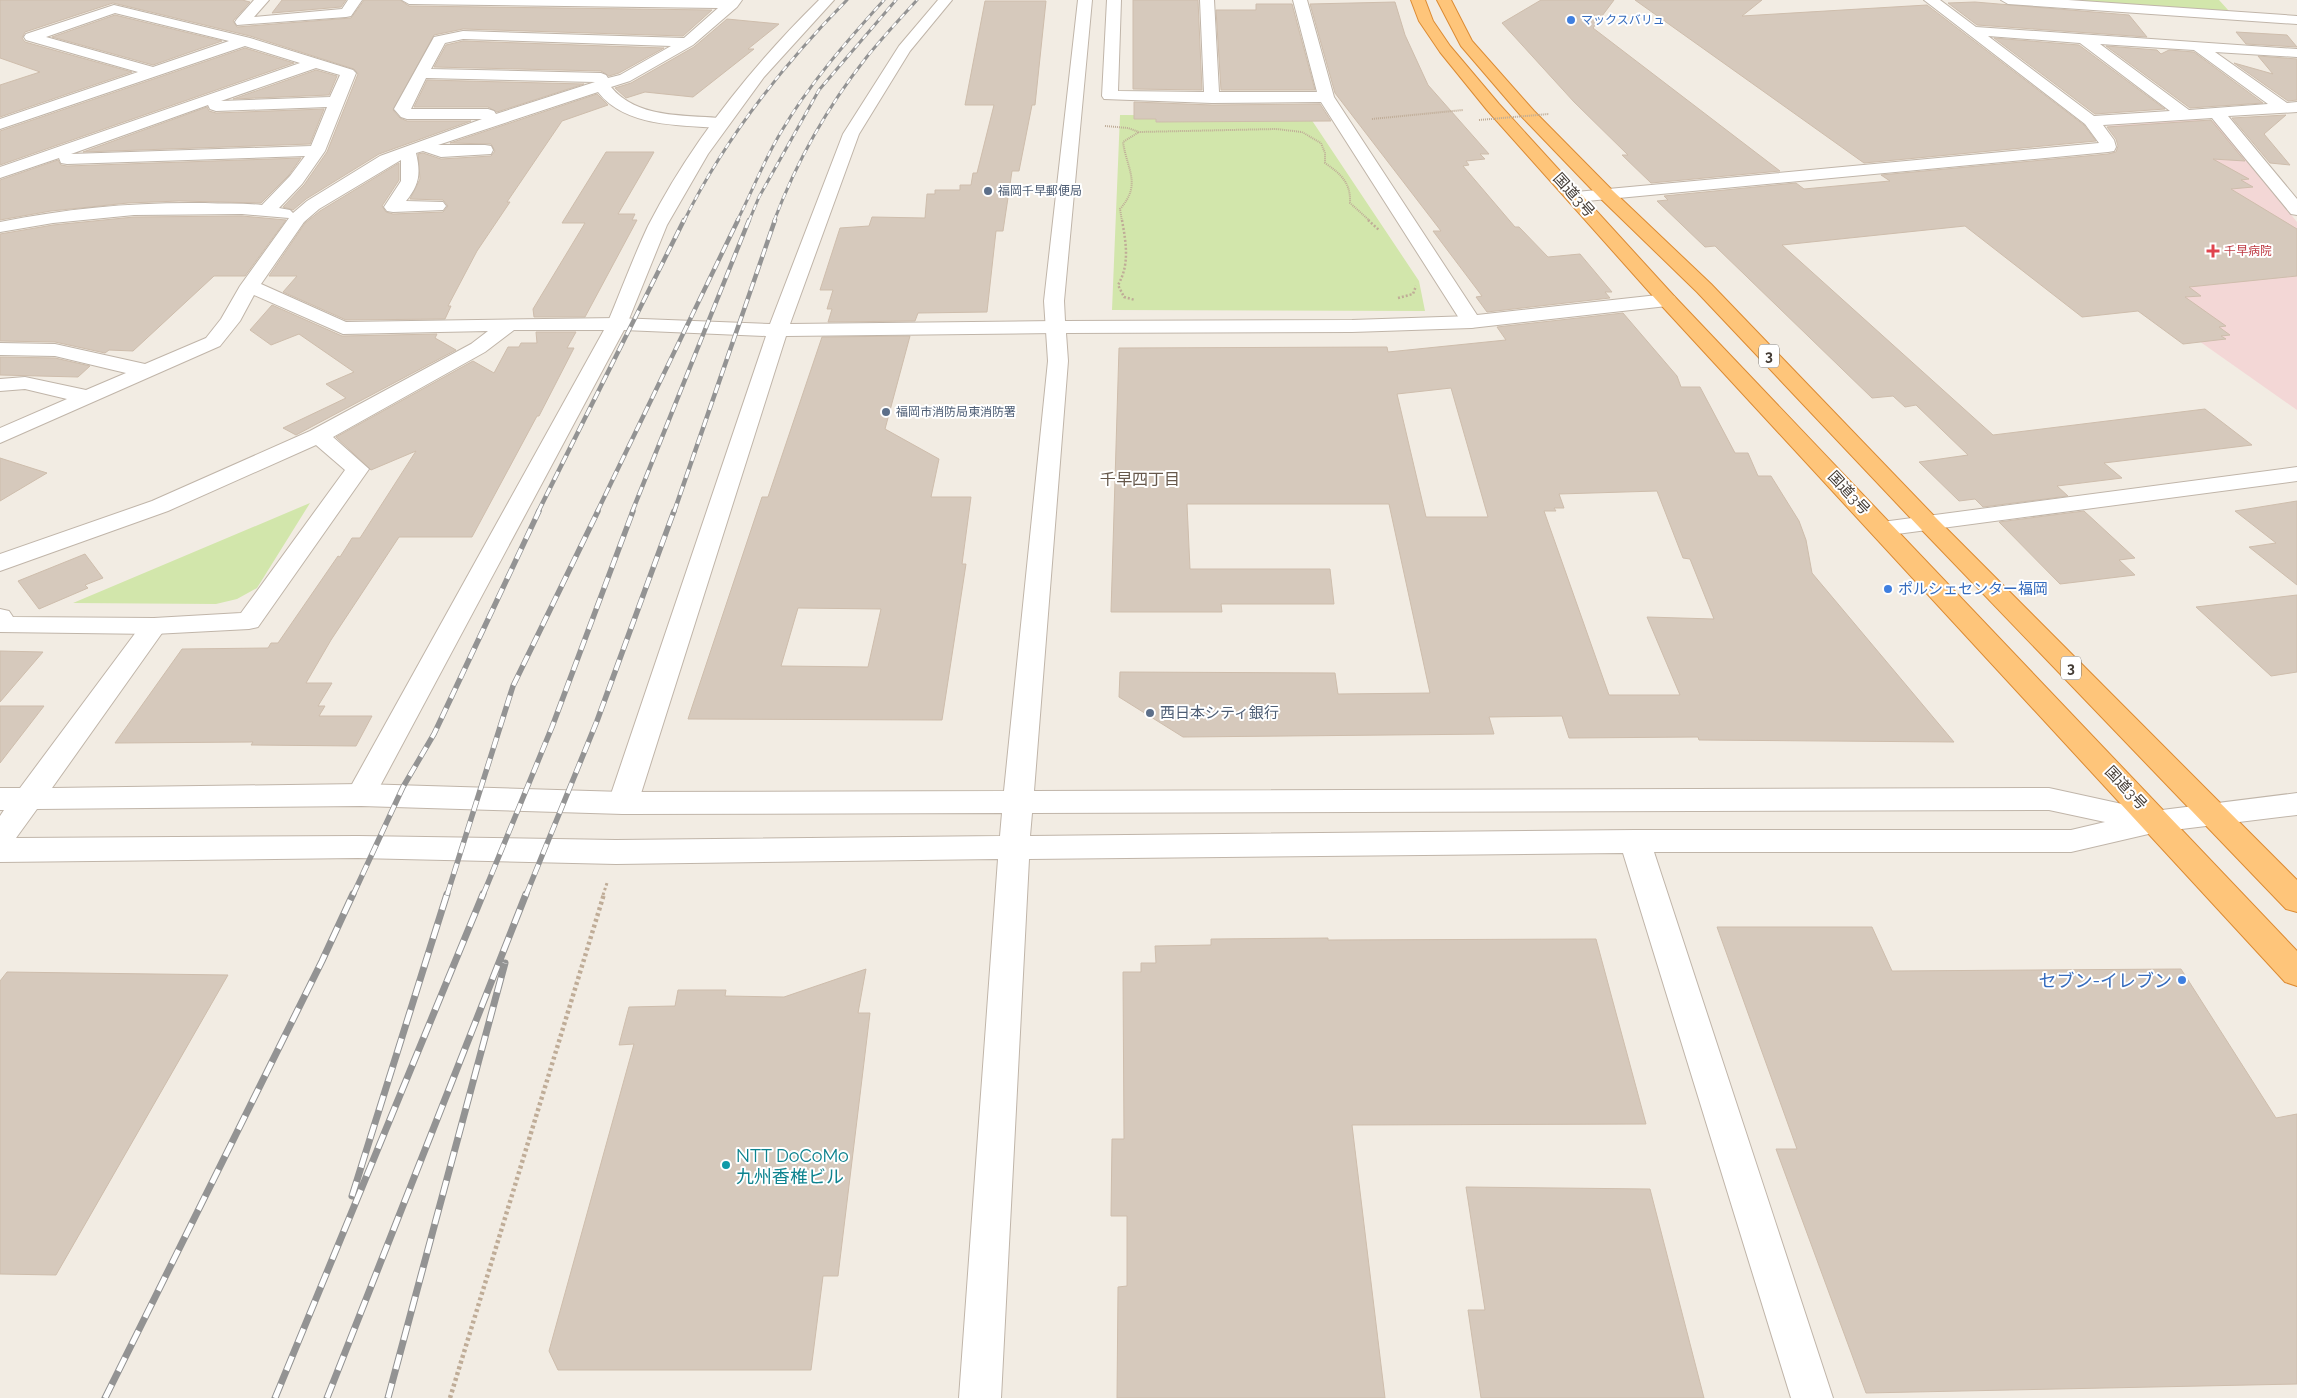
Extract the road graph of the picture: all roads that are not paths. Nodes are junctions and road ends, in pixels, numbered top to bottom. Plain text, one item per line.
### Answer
1 (262, 0) edge
2 (355, 0) edge
3 (408, 0) edge
4 (827, 0) edge
5 (945, 0) edge
6 (1085, 0) edge
7 (1114, 0) edge
8 (1207, 0) edge
9 (1300, 0) edge
10 (1418, 0) edge
11 (1444, 0) edge
12 (1931, 0) edge
13 (2008, 0) edge
14 (734, 2) edge
15 (2130, 8) junction
16 (2295, 14) edge
17 (242, 22) junction
18 (1973, 31) junction
19 (208, 32) junction
20 (2085, 40) junction
21 (246, 41) junction
22 (688, 42) junction
23 (2160, 44) junction
24 (2198, 46) junction
25 (2297, 53) edge
26 (315, 63) junction
27 (153, 72) junction
28 (422, 73) junction
29 (625, 78) junction
30 (601, 85) junction
31 (1326, 97) junction
32 (1212, 98) junction
33 (336, 102) junction
34 (188, 107) junction
35 (2290, 108) edge
36 (2217, 113) junction
37 (508, 115) junction
38 (2186, 115) junction
39 (2091, 121) junction
40 (719, 123) junction
41 (0, 124) edge
42 (414, 148) junction
43 (485, 150) dead end
44 (318, 151) junction
45 (41, 160) junction
46 (0, 173) edge
47 (1606, 194) junction
48 (1576, 197) junction
49 (436, 206) dead end
50 (268, 209) junction
51 (2297, 210) edge
52 (298, 218) junction
53 (0, 227) edge
54 (250, 286) junction
55 (1667, 300) junction
56 (1471, 322) junction
57 (509, 324) junction
58 (617, 324) junction
59 (1056, 327) junction
60 (778, 330) junction
61 (0, 349) edge
62 (147, 371) junction
63 (0, 385) edge
64 (88, 397) junction
65 (0, 436) edge
66 (318, 436) junction
67 (2297, 474) edge
68 (1928, 523) junction
69 (1882, 529) junction
70 (0, 563) edge
71 (0, 617) edge
72 (154, 626) junction
73 (361, 795) junction
74 (14, 798) edge
75 (1018, 801) junction
76 (623, 803) junction
77 (2297, 804) edge
78 (2214, 814) junction
79 (2157, 822) junction
80 (0, 838) edge
81 (1635, 841) junction
82 (1014, 847) junction
83 (0, 850) edge
84 (2297, 900) edge
85 (2297, 973) edge
86 (980, 1398) edge
87 (1812, 1398) edge

1 - 17 street
2 - 17 street
3 - 14 street
4 - 40 street
5 - 60 street
6 - 59 street
7 - 32 street
8 - 32 street
9 - 31 street
10 - 48 highway, 国道3号 / 3
11 - 47 highway, 国道3号 / 3
12 - 18 street
13 - 15 street
14 - 22 street
15 - 16 street
15 - 23 street
17 - 19 street
18 - 20 street
18 - 39 street
19 - 21 street
19 - 27 street
20 - 23 street
20 - 38 street
21 - 26 street
21 - 27 street
22 - 28 street
22 - 29 street
23 - 24 street
24 - 25 street
24 - 35 street
26 - 33 street
26 - 34 street
27 - 41 street
28 - 29 street
28 - 37 street
29 - 30 street
30 - 37 street
30 - 40 street
31 - 32 street
31 - 56 street
33 - 34 street
33 - 44 street
34 - 45 street
35 - 36 street
36 - 38 street
36 - 51 street
37 - 42 street
38 - 39 street
39 - 47 street
40 - 58 street
42 - 43 street
42 - 49 street
42 - 52 street
44 - 45 street
44 - 50 street
45 - 46 street
47 - 48 street
47 - 68 highway, 国道3号 / 3
48 - 55 highway, 国道3号 / 3
50 - 52 street
50 - 53 street
52 - 54 street
54 - 57 street
54 - 62 street
55 - 56 street
55 - 69 highway, 国道3号 / 3
56 - 59 street
57 - 58 street
57 - 66 street
58 - 60 street
58 - 73 street
59 - 60 street
59 - 75 street
60 - 76 street
61 - 62 street
62 - 64 street
63 - 64 street
64 - 65 street
66 - 70 street
66 - 72 street
67 - 68 street
68 - 69 street
68 - 78 highway, 国道3号 / 3
69 - 79 highway, 国道3号 / 3
71 - 72 street
72 - 74 street
73 - 74 street
73 - 76 street
74 - 80 street
75 - 76 street
75 - 79 street
75 - 82 street
77 - 78 street
78 - 79 street
78 - 84 highway, 国道3号 / 3
79 - 81 street
79 - 85 highway, 国道3号 / 3
81 - 82 street
81 - 87 street
82 - 83 street
82 - 86 street

